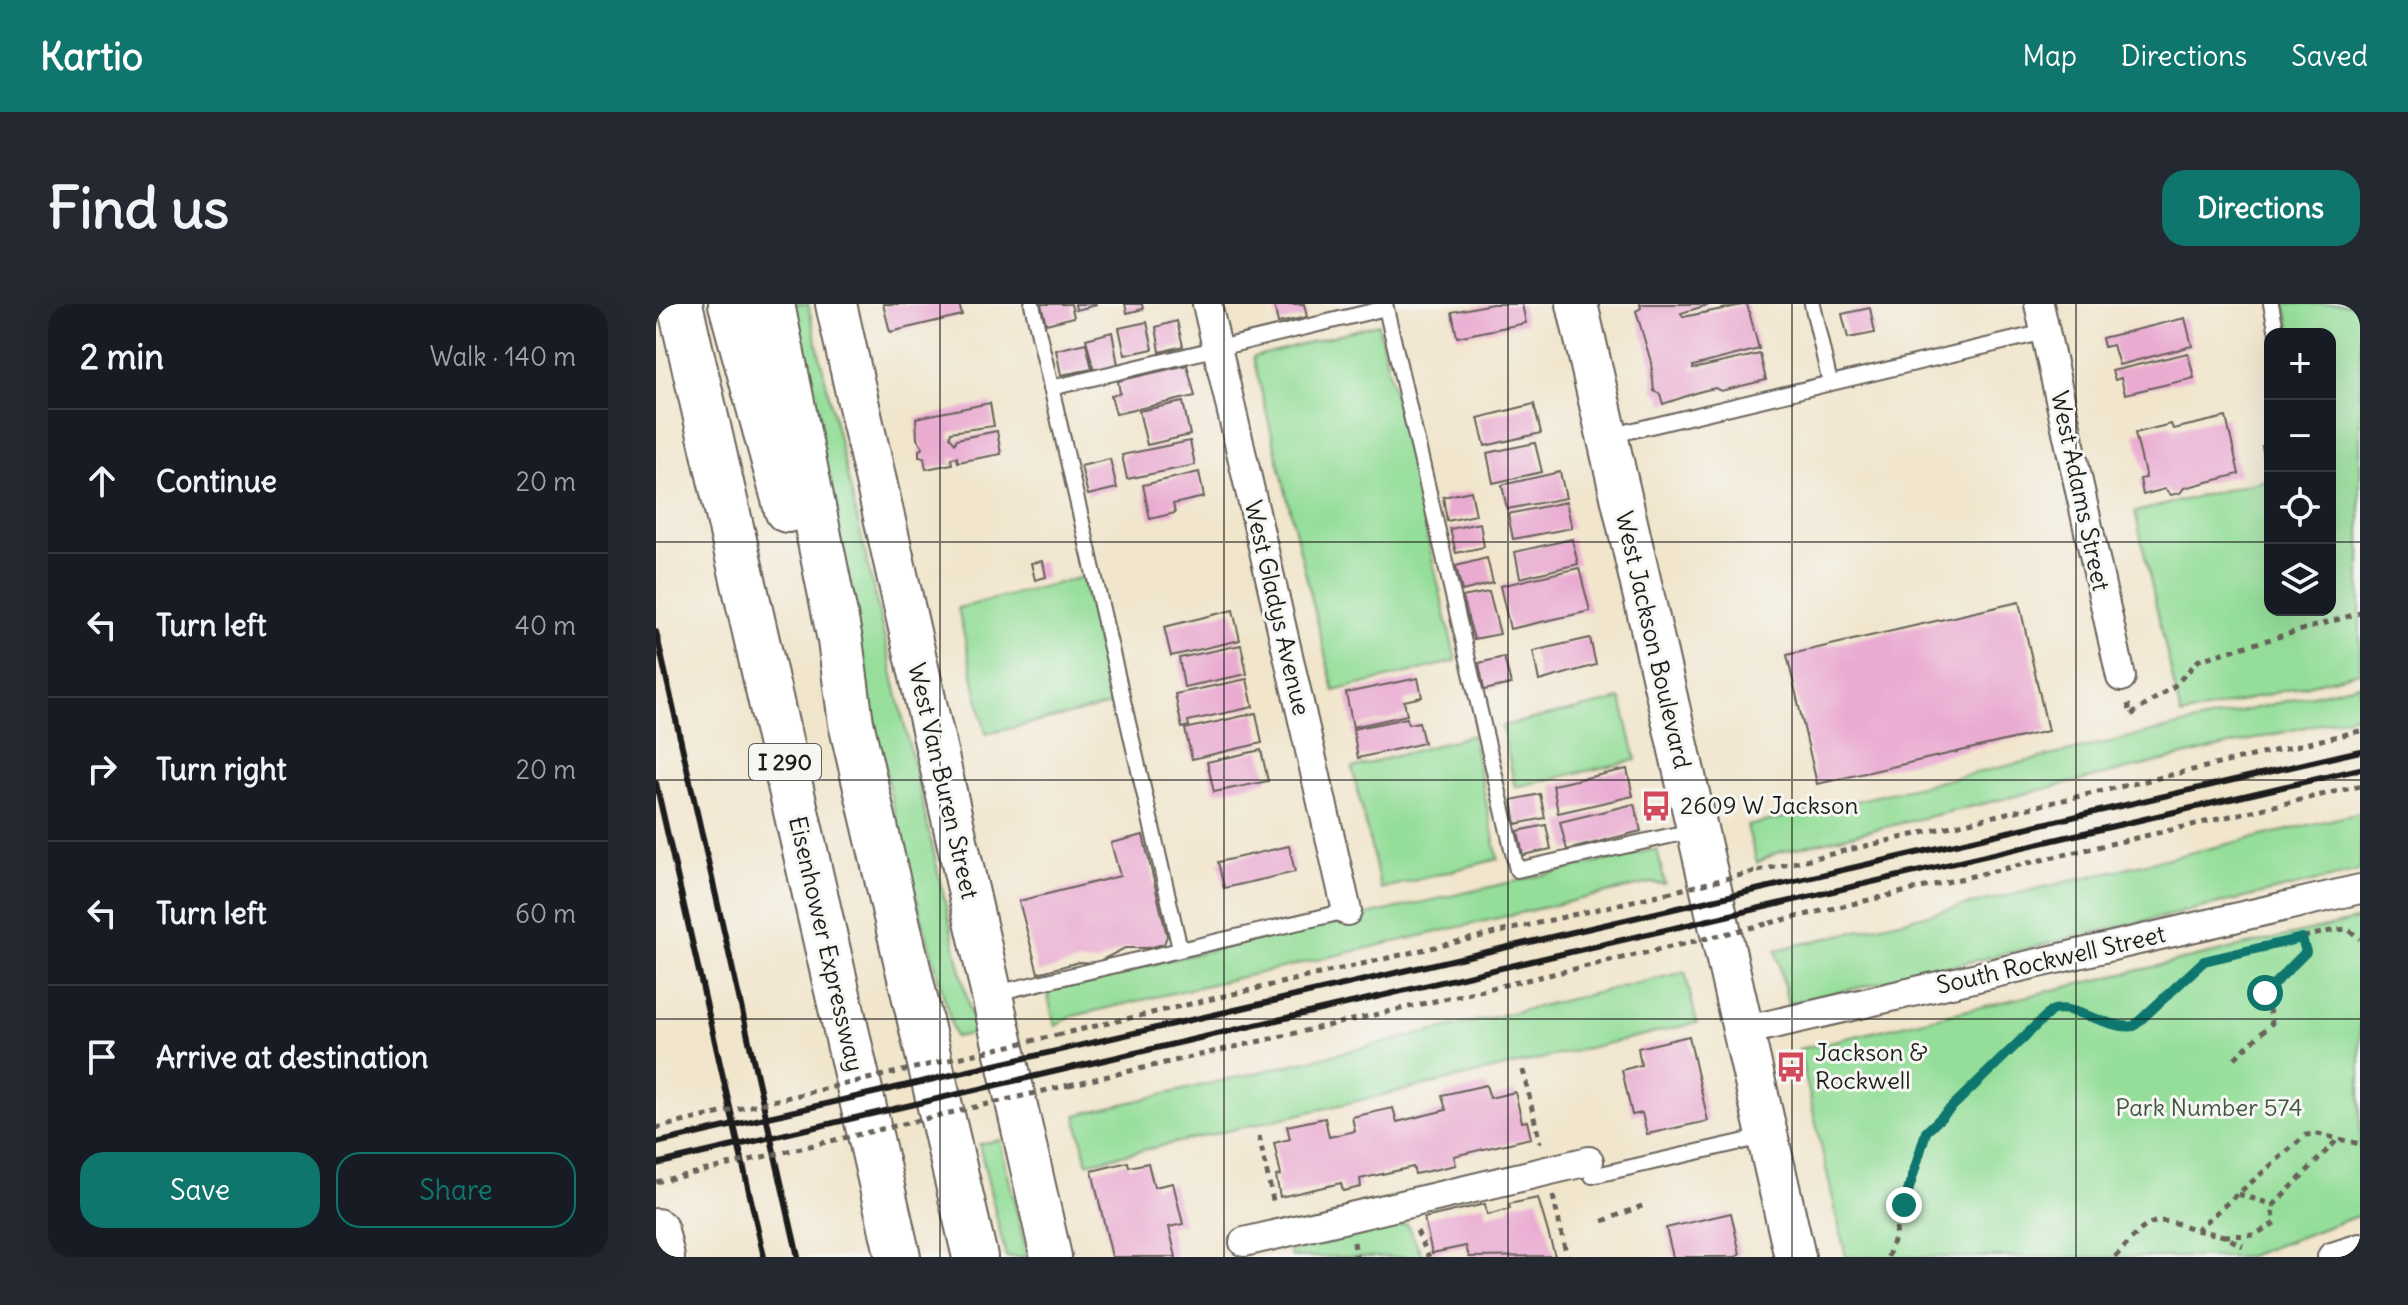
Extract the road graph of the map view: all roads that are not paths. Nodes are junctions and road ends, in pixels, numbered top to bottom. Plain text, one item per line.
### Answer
1 (680, 304) edge
2 (731, 304) edge
3 (772, 304) edge
4 (836, 304) edge
5 (1032, 304) edge
6 (1207, 304) edge
7 (1577, 304) edge
8 (1812, 304) edge
9 (2039, 304) edge
10 (2271, 304) edge
11 (1386, 306) edge
12 (2276, 328) edge
13 (2045, 332) junction
14 (1218, 348) junction
15 (1830, 383) junction
16 (1051, 388) junction
17 (1607, 436) junction
18 (2121, 677) road end
19 (851, 723) junction
20 (1697, 830) junction
21 (2360, 889) edge
22 (1347, 911) joint
23 (1180, 949) junction
24 (991, 994) junction
25 (1743, 1031) junction
26 (1767, 1136) junction
27 (1591, 1168) joint
28 (656, 1231) edge
29 (1244, 1242) dead end
30 (2360, 1248) edge
31 (662, 1257) edge
32 (898, 1257) edge
33 (975, 1257) edge
34 (1051, 1257) edge
35 (1795, 1257) edge
36 (2332, 1257) edge

1 - 32 highway, Eisenhower Expressway / I 290
2 - 19 highway
3 - 19 highway
4 - 24 street, West Van Buren Street
5 - 16 lane
6 - 14 street, West Gladys Avenue
7 - 17 street, West Jackson Boulevard
8 - 15 lane
9 - 13 street, West Adams Street
10 - 12 lane
11 - 14 lane
11 - 20 lane
13 - 15 lane
13 - 18 street, West Adams Street
14 - 16 lane
14 - 22 street, West Gladys Avenue
15 - 17 lane
16 - 23 lane
17 - 20 street, West Jackson Boulevard
19 - 33 highway
20 - 25 street, West Jackson Boulevard
21 - 25 street, South Rockwell Street
22 - 23 lane
23 - 24 lane
24 - 34 street, West Van Buren Street
25 - 26 street, West Jackson Boulevard
26 - 27 lane
26 - 35 street, West Jackson Boulevard
27 - 29 street
28 - 31 highway
30 - 36 street

